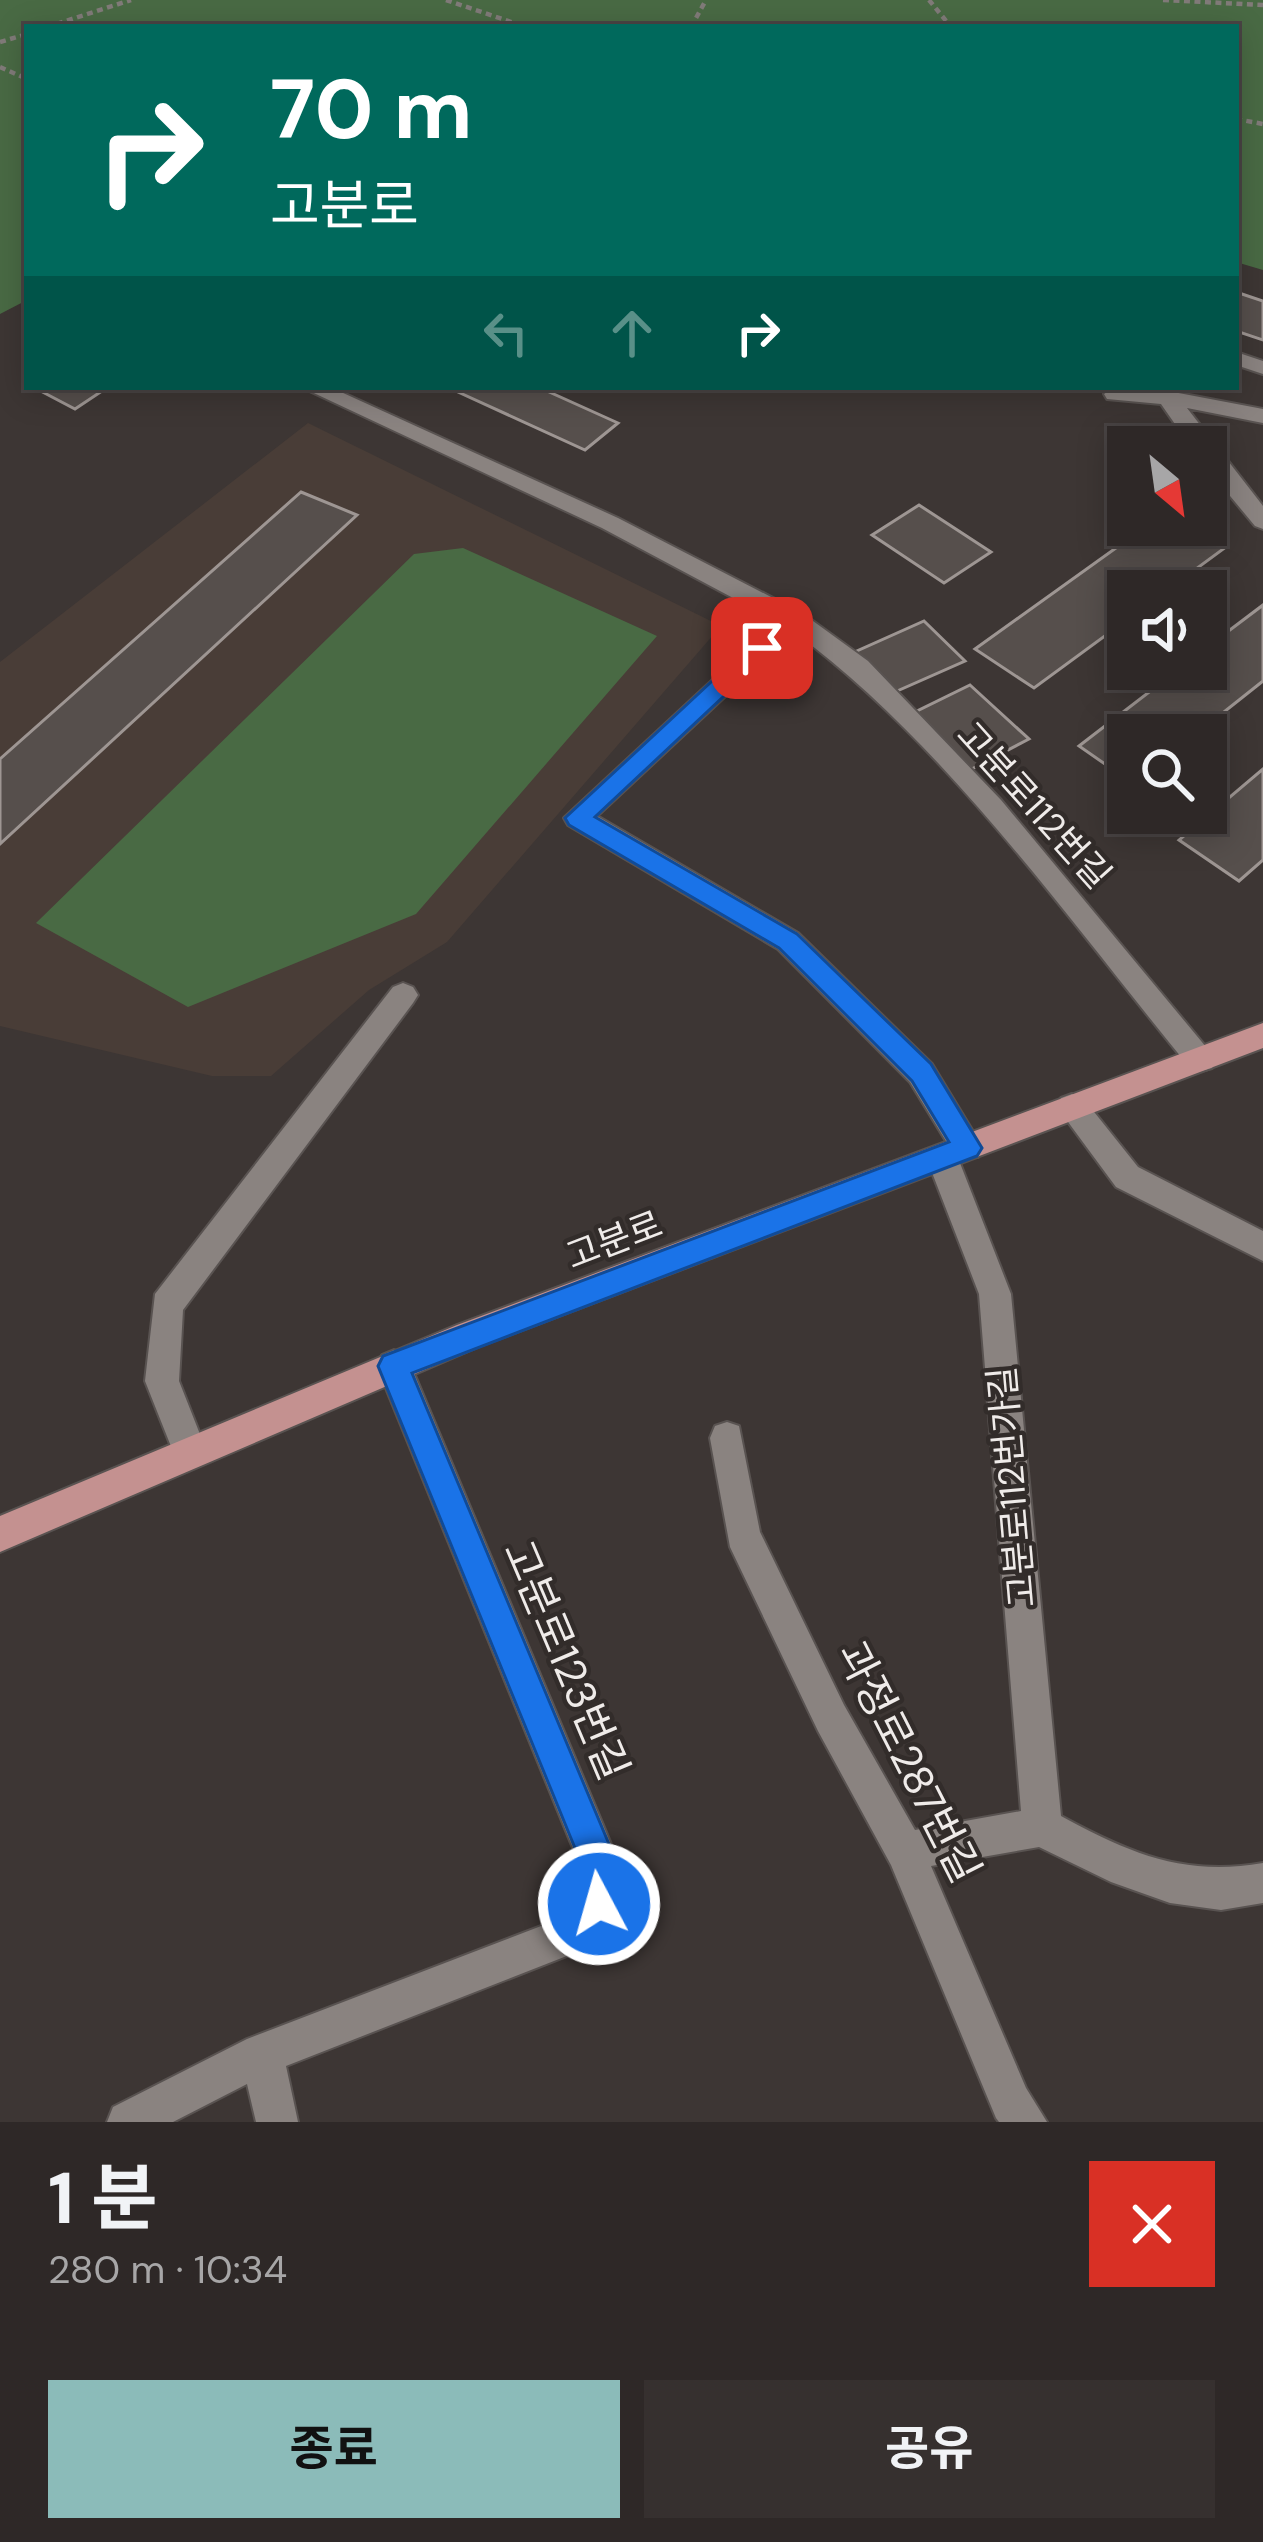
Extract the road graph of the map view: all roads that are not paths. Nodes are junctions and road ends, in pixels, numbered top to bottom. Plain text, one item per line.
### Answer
1 (319, 390) edge
2 (1115, 394) dead end
3 (1168, 398) junction
4 (1263, 416) edge
5 (1187, 426) edge
6 (1227, 478) edge
7 (1263, 521) edge
8 (793, 620) junction
9 (403, 995) dead end
10 (1263, 1035) edge
11 (1201, 1059) junction
12 (1072, 1107) junction
13 (955, 1152) junction
14 (1263, 1247) edge
15 (394, 1366) junction
16 (727, 1438) dead end
17 (188, 1448) junction
18 (0, 1534) edge
19 (1042, 1827) junction
20 (905, 1850) junction
21 (1263, 1883) edge
22 (262, 2054) junction
23 (128, 2122) edge
24 (277, 2122) edge
25 (1026, 2122) edge

1 - 8 street, 고분로112번길
2 - 3 street
3 - 4 street
3 - 5 street
6 - 7 street
8 - 11 street, 고분로112번길
8 - 13 street, 고분로112번가길
9 - 17 street
10 - 11 main road, 고분로
11 - 12 main road, 고분로
12 - 13 main road, 고분로
12 - 14 street
13 - 15 main road, 고분로
13 - 19 street, 고분로112번가길
15 - 17 main road, 고분로
15 - 22 street, 고분로123번길
16 - 20 street, 과정로287번길
17 - 18 main road, 고분로
19 - 20 street
19 - 21 street
20 - 25 street, 과정로287번길
22 - 23 street, 고분로123번길
22 - 24 street

